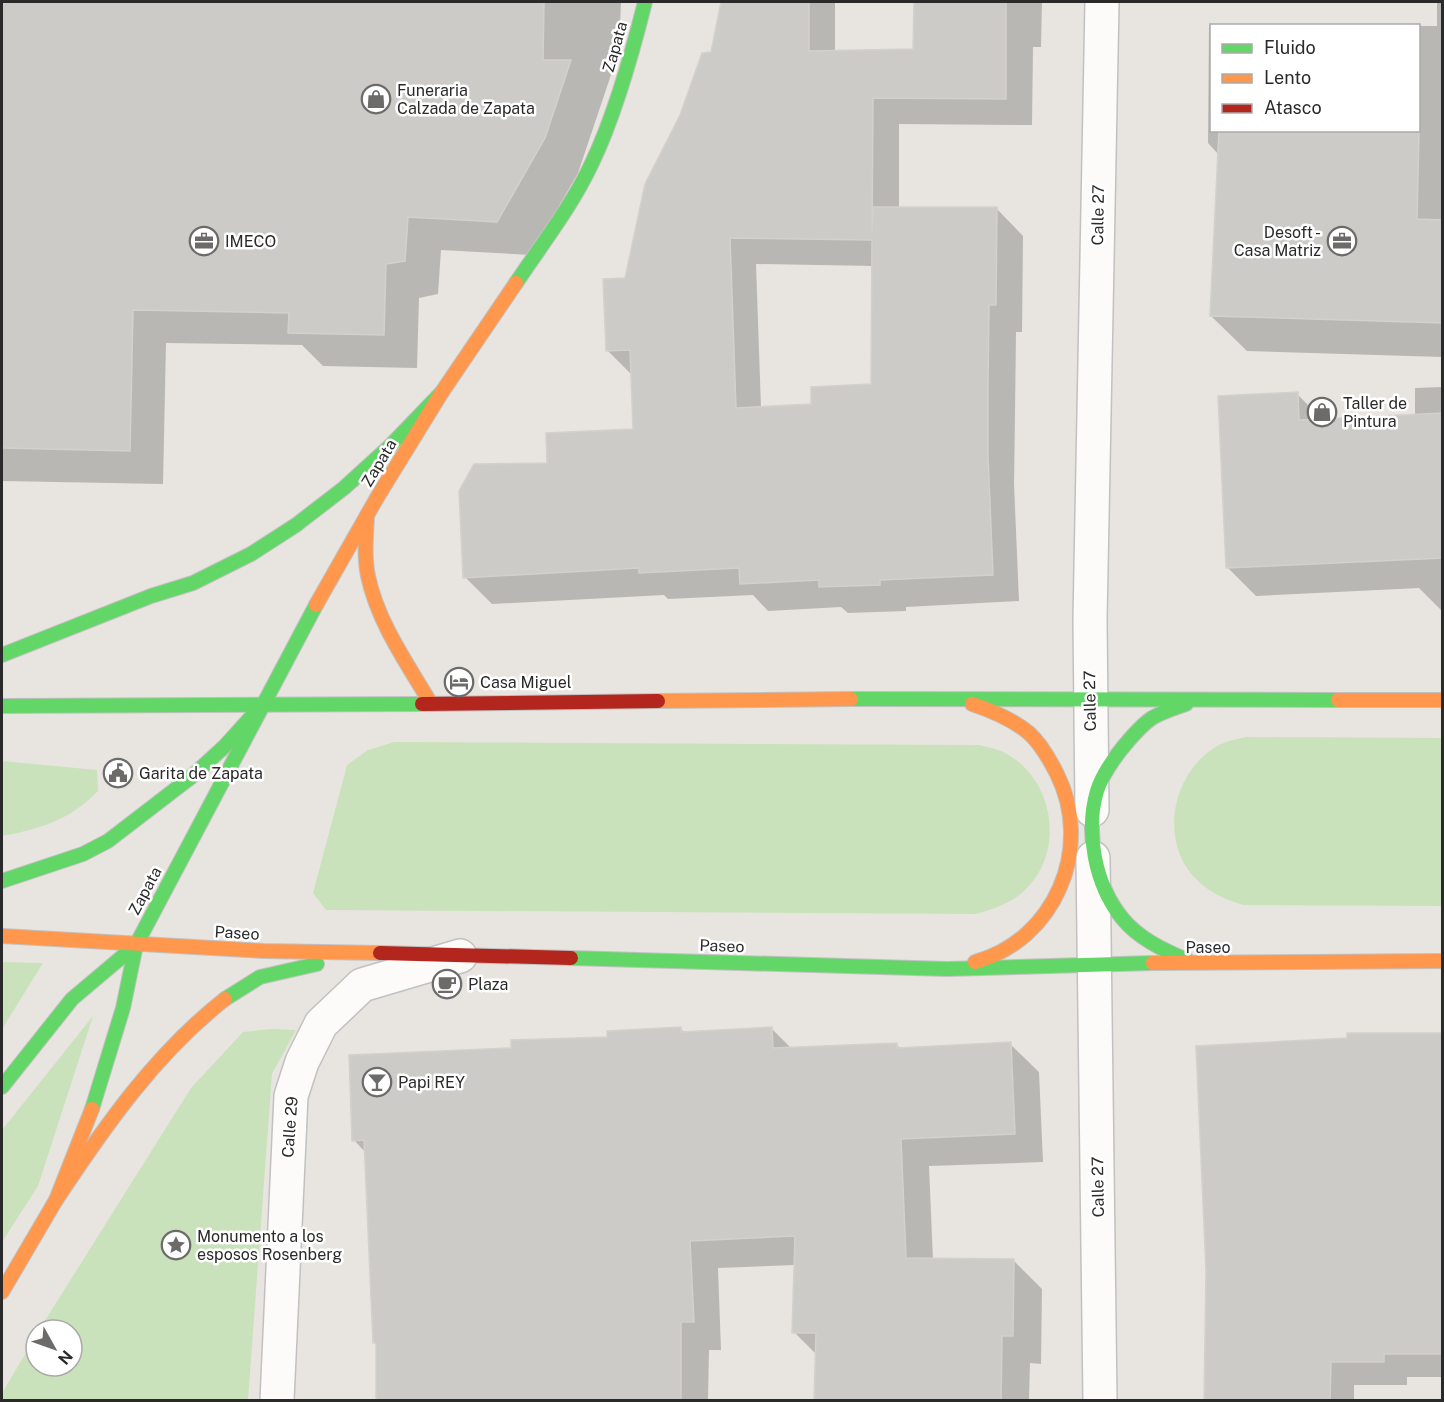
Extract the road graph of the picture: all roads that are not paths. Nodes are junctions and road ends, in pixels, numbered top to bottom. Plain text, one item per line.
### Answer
1 (645, 2) edge
2 (1102, 2) edge
3 (442, 392) junction
4 (368, 516) junction
5 (2, 655) edge
6 (940, 698) junction
7 (1090, 699) junction
8 (1196, 700) junction
9 (1443, 700) edge
10 (431, 704) junction
11 (262, 705) junction
12 (2, 706) edge
13 (1092, 834) junction
14 (2, 881) edge
15 (2, 936) edge
16 (136, 945) junction
17 (465, 955) junction
18 (1443, 962) edge
19 (1094, 964) junction
20 (1196, 964) junction
21 (947, 969) junction
22 (2, 1087) edge
23 (56, 1200) junction
24 (2, 1292) edge
25 (277, 1401) edge
26 (1100, 1401) edge

1 - 3 main road, Zapata
2 - 7 street, Calle 27
3 - 4 main road, Zapata
3 - 5 main road
4 - 10 main road
4 - 11 main road, Zapata
6 - 7 main road
6 - 10 main road
6 - 21 main road
7 - 8 main road
7 - 13 street, Calle 27
8 - 9 main road
8 - 13 main road
10 - 11 main road
11 - 12 main road
11 - 14 main road
11 - 16 main road, Zapata
13 - 19 street, Calle 27
13 - 20 main road
15 - 16 main road, Paseo
16 - 17 main road, Paseo
16 - 22 main road, Zapata
16 - 23 main road, Zapata
17 - 21 main road, Paseo
17 - 23 main road
17 - 25 street, Calle 29
18 - 20 main road, Paseo
19 - 20 main road, Paseo
19 - 21 main road, Paseo
19 - 26 street, Calle 27
23 - 24 main road, Zapata

